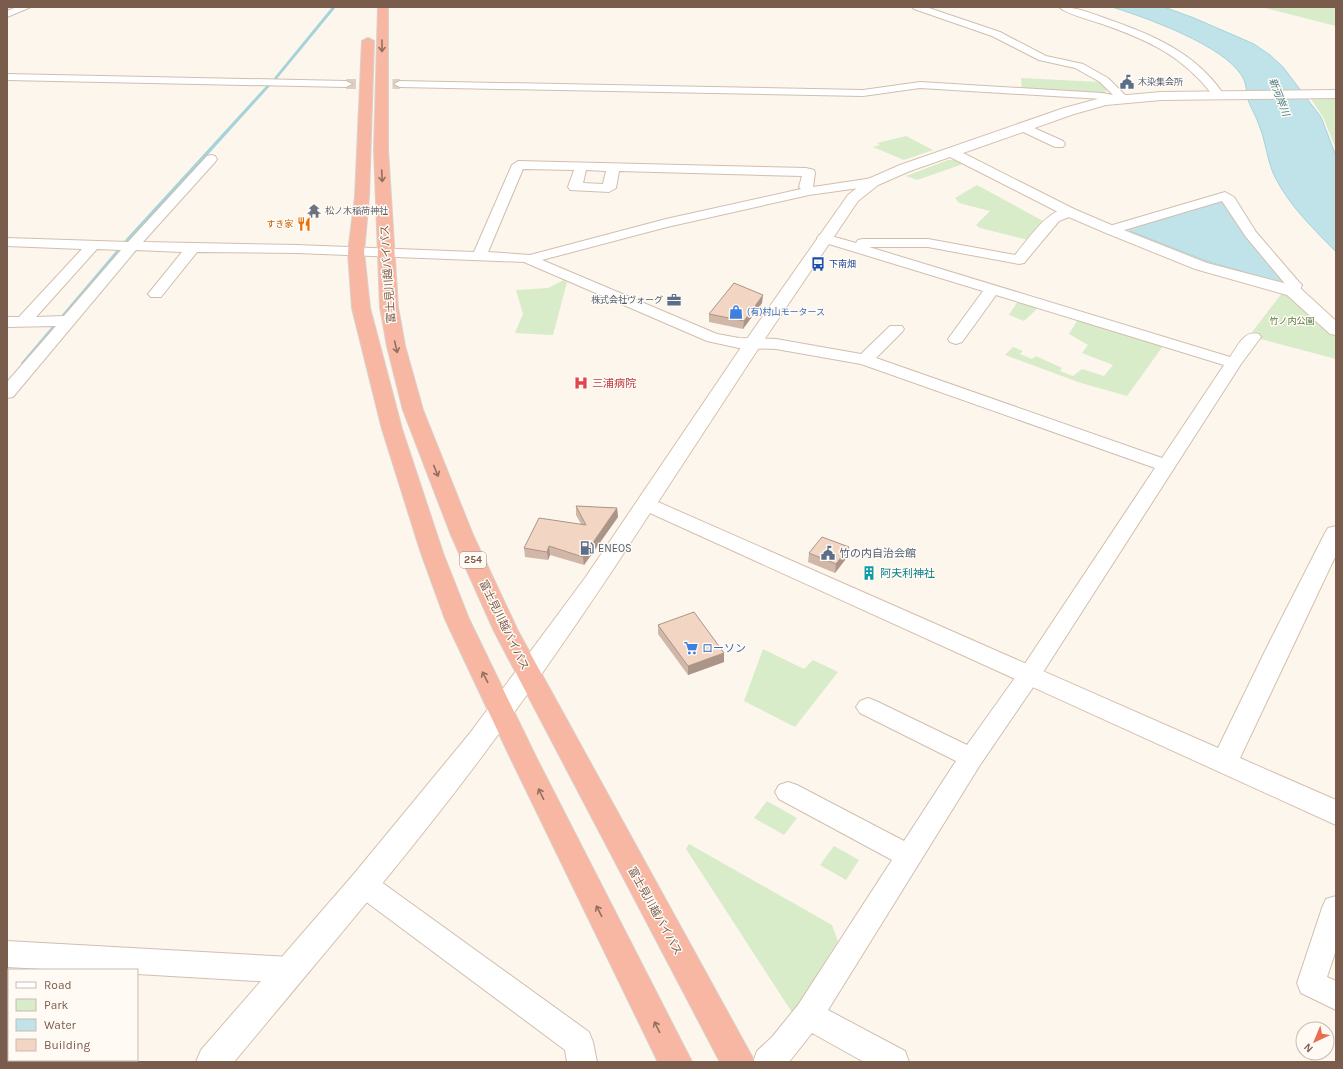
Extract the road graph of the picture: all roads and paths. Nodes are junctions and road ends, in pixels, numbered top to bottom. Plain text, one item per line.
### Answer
1 (26, 7) edge
2 (369, 7) edge
3 (383, 7) edge
4 (917, 7) edge
5 (1064, 7) edge
6 (7, 14) edge
7 (1049, 71) dead end
8 (1095, 74) junction
9 (7, 77) edge
10 (346, 84) tunnel mouth
11 (400, 84) tunnel mouth
12 (1220, 93) junction
13 (1335, 94) edge
14 (1118, 99) junction
15 (1023, 127) junction
16 (1059, 144) dead end
17 (951, 152) junction
18 (211, 159) dead end
19 (581, 167) junction
20 (613, 168) junction
21 (873, 182) junction
22 (809, 191) junction
23 (1069, 212) junction
24 (1111, 230) junction
25 (824, 238) junction
26 (841, 243) junction
27 (10, 245) edge
28 (93, 245) junction
29 (127, 245) junction
30 (193, 248) junction
31 (356, 252) junction
32 (386, 254) junction
33 (479, 257) junction
34 (532, 259) junction
35 (993, 288) junction
36 (1293, 291) junction
37 (156, 294) dead end
38 (62, 321) junction
39 (7, 322) edge
40 (23, 322) junction
41 (896, 329) dead end
42 (1336, 330) edge
43 (1253, 337) dead end
44 (956, 339) dead end
45 (753, 343) junction
46 (865, 360) junction
47 (1234, 363) junction
48 (7, 393) edge
49 (1167, 466) junction
50 (646, 505) junction
51 (1333, 547) edge
52 (527, 674) junction
53 (1030, 674) junction
54 (868, 707) dead end
55 (501, 710) junction
56 (971, 758) junction
57 (1225, 762) junction
58 (788, 792) dead end
59 (1336, 813) edge
60 (909, 856) junction
61 (363, 884) junction
62 (1336, 908) edge
63 (7, 954) edge
64 (291, 970) junction
65 (1336, 996) edge
66 (808, 1015) junction
67 (214, 1062) edge
68 (582, 1062) edge
69 (675, 1062) edge
70 (738, 1062) edge
71 (768, 1062) edge
72 (894, 1062) edge

1 - 6 street
2 - 31 highway
3 -> 32 highway, 富士見川越バイパス / 254
4 - 8 street
5 - 12 street
7 - 8 street
8 - 14 street
9 - 10 street
11 - 14 street
12 - 13 street
12 - 14 street
14 - 15 street
15 - 16 street
15 - 17 street
17 - 21 street
17 - 23 street
18 - 29 street
19 - 20 street
19 - 20 street
19 - 33 street
20 - 22 street
21 - 22 street
21 - 25 street
22 - 34 street
23 - 24 street
23 - 26 street
24 - 36 street
24 - 36 street
25 - 26 street
25 - 45 street
26 - 35 street
27 - 28 street
28 - 29 street
28 - 40 street
29 - 30 street
29 - 38 street
30 - 31 street
30 - 37 street
31 - 32 street
55 -> 31 highway
32 - 33 street
32 -> 52 highway, 富士見川越バイパス / 254
33 - 34 street
34 - 45 street
35 - 44 street
35 - 47 street
36 - 42 street
38 - 40 street
38 - 48 street
39 - 40 street
41 - 46 street
43 - 47 street
45 - 46 street
45 - 50 street
46 - 49 street
47 - 49 street
49 - 53 street
50 - 52 street
50 - 53 street
51 - 57 street
52 - 55 street
52 - 70 highway, 富士見川越バイパス / 254
53 - 56 street
53 - 57 street
54 - 56 street
55 - 61 street
69 -> 55 highway
56 - 60 street
57 - 59 street
58 - 60 street
60 - 66 street
61 - 64 street
61 - 68 street
62 - 65 street
63 - 64 street
64 - 67 street
66 - 71 street
66 - 72 street

